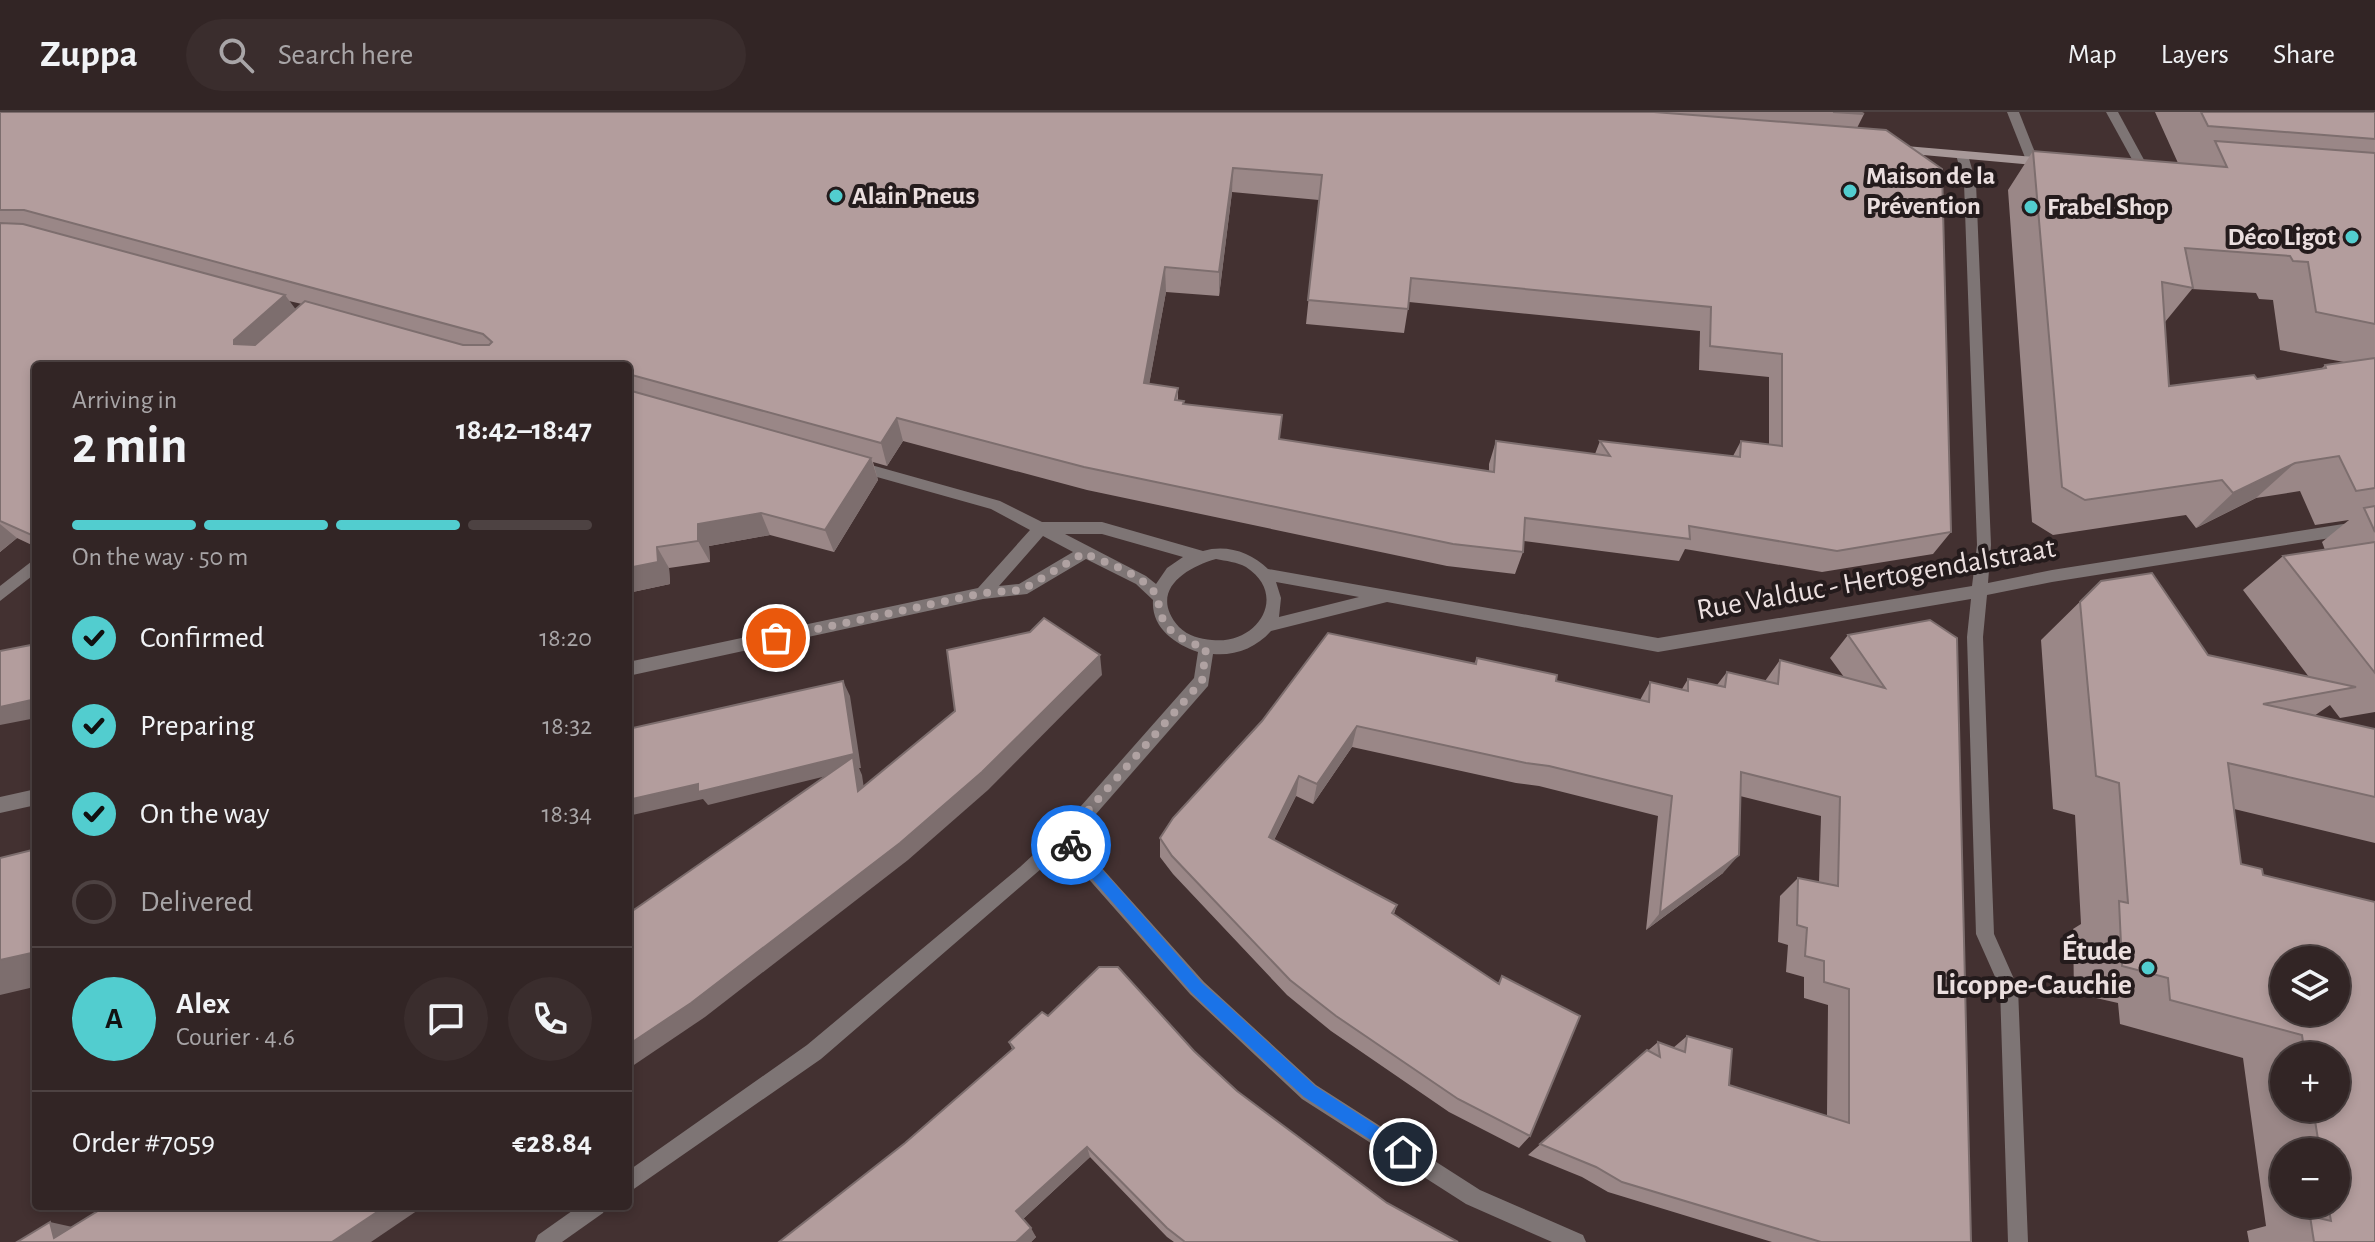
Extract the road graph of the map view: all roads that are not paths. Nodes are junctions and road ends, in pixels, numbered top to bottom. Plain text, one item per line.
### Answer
1 (2013, 112) edge
2 (2112, 112) edge
3 (1882, 148) edge
4 (1962, 155) junction
5 (2032, 160) junction
6 (2064, 163) edge
7 (2127, 168) edge
8 (2149, 170) joint
9 (842, 462) edge
10 (2375, 525) edge
11 (1041, 528) junction
12 (1084, 553) junction
13 (1198, 555) junction
14 (32, 567) edge
15 (1264, 574) junction
16 (1981, 590) junction
17 (983, 593) junction
18 (0, 595) edge
19 (1158, 595) junction
20 (1388, 597) junction
21 (1266, 626) junction
22 (1206, 648) junction
23 (632, 668) edge
24 (32, 798) edge
25 (0, 805) edge
26 (1064, 838) junction
27 (632, 1180) edge
28 (590, 1210) edge
29 (545, 1242) edge
30 (1576, 1242) edge
31 (2018, 1242) edge

1 - 5 street
2 - 8 street
3 - 4 main road
4 - 5 main road
4 - 16 street
5 - 6 main road
7 - 8 main road
9 - 11 street, Rue Valduc - Hertogendalstraat
10 - 16 street, Rue Valduc - Hertogendalstraat
11 - 12 street, Rue Valduc - Hertogendalstraat
11 - 13 street, Rue Valduc - Hertogendalstraat
11 - 17 street
12 - 17 street
12 - 19 street, Rue Valduc - Hertogendalstraat
13 - 15 street, Rue Valduc - Hertogendalstraat
13 - 19 street
14 - 18 street
15 - 20 street, Rue Valduc - Hertogendalstraat
15 - 21 street
16 - 20 street, Rue Valduc - Hertogendalstraat
16 - 31 street
17 - 23 street
19 - 22 street
20 - 21 street, Rue Valduc - Hertogendalstraat
21 - 22 street, Rue Valduc - Hertogendalstraat
22 - 26 street
24 - 25 street
26 - 27 street
26 - 30 street
28 - 29 street

